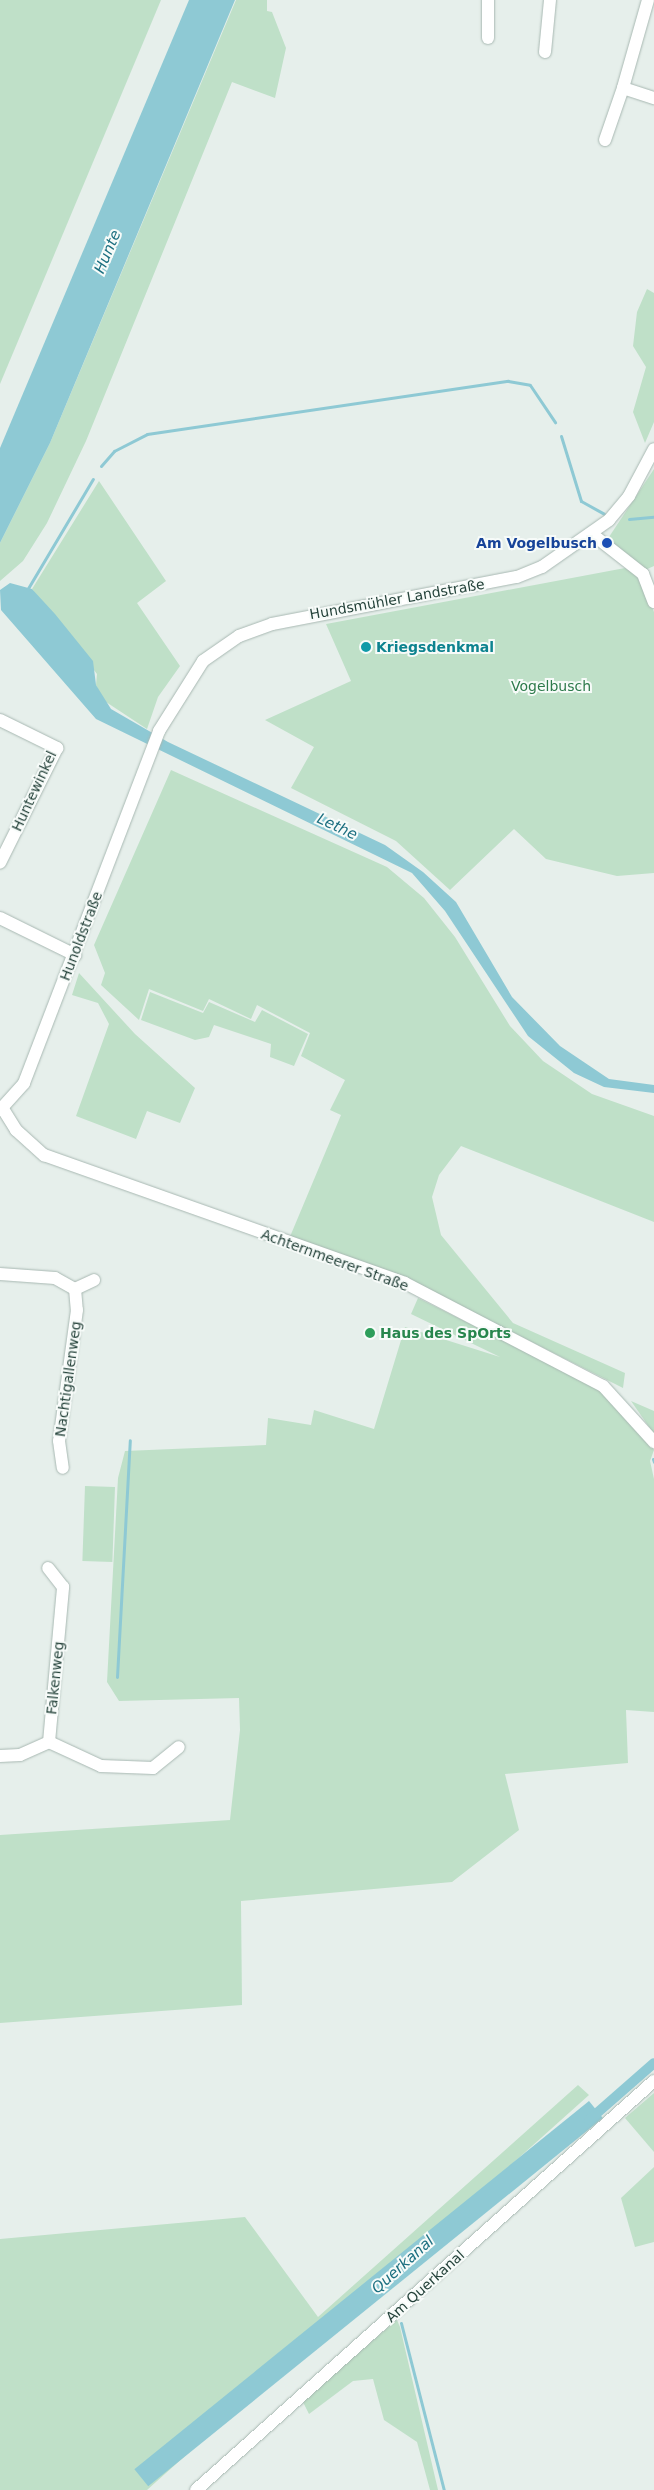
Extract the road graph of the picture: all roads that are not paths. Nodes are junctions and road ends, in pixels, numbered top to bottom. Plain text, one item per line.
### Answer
1 (488, 0) edge
2 (550, 0) edge
3 (648, 0) edge
4 (488, 38) dead end
5 (546, 52) dead end
6 (623, 88) junction
7 (654, 98) edge
8 (605, 140) dead end
9 (654, 449) edge
10 (592, 534) junction
11 (654, 602) edge
12 (0, 720) edge
13 (150, 755) joint
14 (0, 863) edge
15 (0, 918) edge
16 (75, 955) junction
17 (1, 1109) edge
18 (0, 1274) edge
19 (94, 1280) dead end
20 (75, 1289) junction
21 (654, 1442) edge
22 (63, 1468) dead end
23 (48, 1568) dead end
24 (49, 1742) junction
25 (179, 1747) dead end
26 (0, 1756) edge
27 (654, 2080) edge
28 (196, 2490) edge

1 - 4 street
2 - 5 street
3 - 6 street
6 - 7 street
6 - 8 street
9 - 10 street, Hundsmühler Landstraße
10 - 11 street
10 - 13 street, Hundsmühler Landstraße
12 - 14 street, Huntewinkel
13 - 16 street, Hunoldstraße
15 - 16 street
16 - 17 street, Hunoldstraße
17 - 21 street, Achternmeerer Straße
18 - 20 street
19 - 20 street
20 - 22 street, Nachtigallenweg
23 - 24 street, Falkenweg
24 - 25 street
24 - 26 street
27 - 28 street, Am Querkanal

